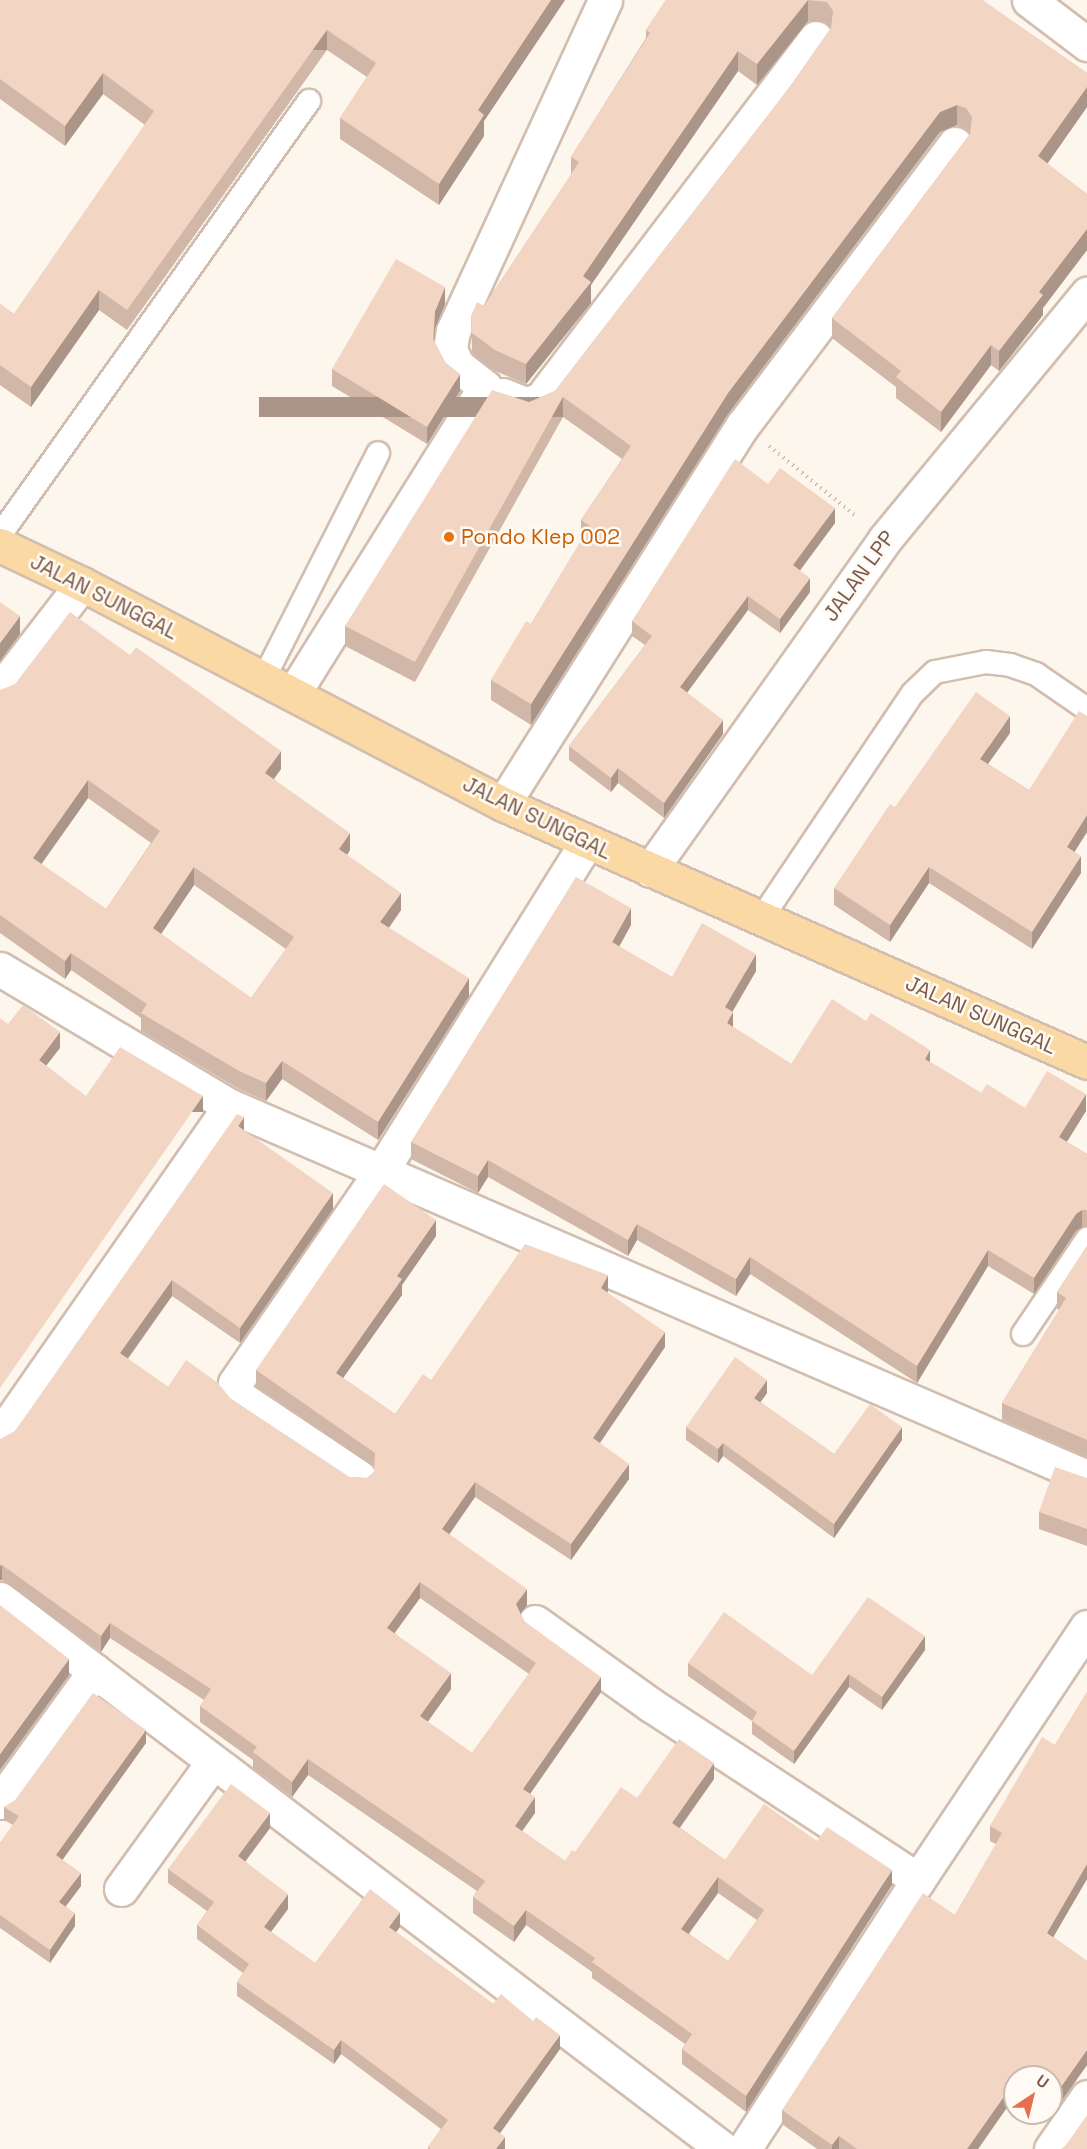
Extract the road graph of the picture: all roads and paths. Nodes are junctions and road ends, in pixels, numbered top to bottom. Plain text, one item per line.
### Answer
1 (605, 0) edge
2 (1029, 0) edge
3 (816, 38) dead end
4 (1087, 44) edge
5 (309, 101) dead end
6 (955, 144) dead end
7 (1087, 294) edge
8 (485, 387) junction
9 (743, 425) junction
10 (378, 453) dead end
11 (0, 535) edge
12 (885, 539) junction
13 (0, 545) edge
14 (82, 584) junction
15 (264, 678) junction
16 (0, 690) edge
17 (293, 694) junction
18 (1087, 710) edge
19 (503, 804) junction
20 (586, 843) junction
21 (650, 870) junction
22 (761, 919) junction
23 (0, 969) edge
24 (1087, 1062) edge
25 (230, 1106) junction
26 (380, 1173) junction
27 (1087, 1239) edge
28 (1023, 1335) dead end
29 (0, 1436) edge
30 (359, 1477) edge
31 (1087, 1477) edge
32 (0, 1599) edge
33 (535, 1622) dead end
34 (1087, 1627) edge
35 (95, 1671) junction
36 (213, 1762) junction
37 (0, 1802) edge
38 (918, 1880) junction
39 (121, 1889) dead end
40 (1087, 2097) edge
41 (723, 2149) edge
42 (744, 2149) edge
43 (1052, 2149) edge

1 - 8 street
2 - 4 street
3 - 8 street
5 - 11 lane
6 - 9 street
7 - 12 street, JALAN LPP
8 - 17 street
9 - 12 path
9 - 19 street
10 - 15 lane
12 - 21 street, JALAN LPP
13 - 14 main road, JALAN SUNGGAL
14 - 15 main road, JALAN SUNGGAL
14 - 16 street
15 - 17 main road, JALAN SUNGGAL
17 - 19 main road, JALAN SUNGGAL
18 - 22 lane
19 - 20 main road, JALAN SUNGGAL
20 - 21 main road, JALAN SUNGGAL
20 - 26 street
21 - 22 main road, JALAN SUNGGAL
22 - 24 main road, JALAN SUNGGAL
23 - 25 street
25 - 26 street
25 - 29 street
26 - 30 street
26 - 31 street
27 - 28 lane
32 - 35 street
33 - 38 street
34 - 38 street
35 - 36 street
35 - 37 street
36 - 39 street
36 - 41 street
38 - 42 street
40 - 43 street

